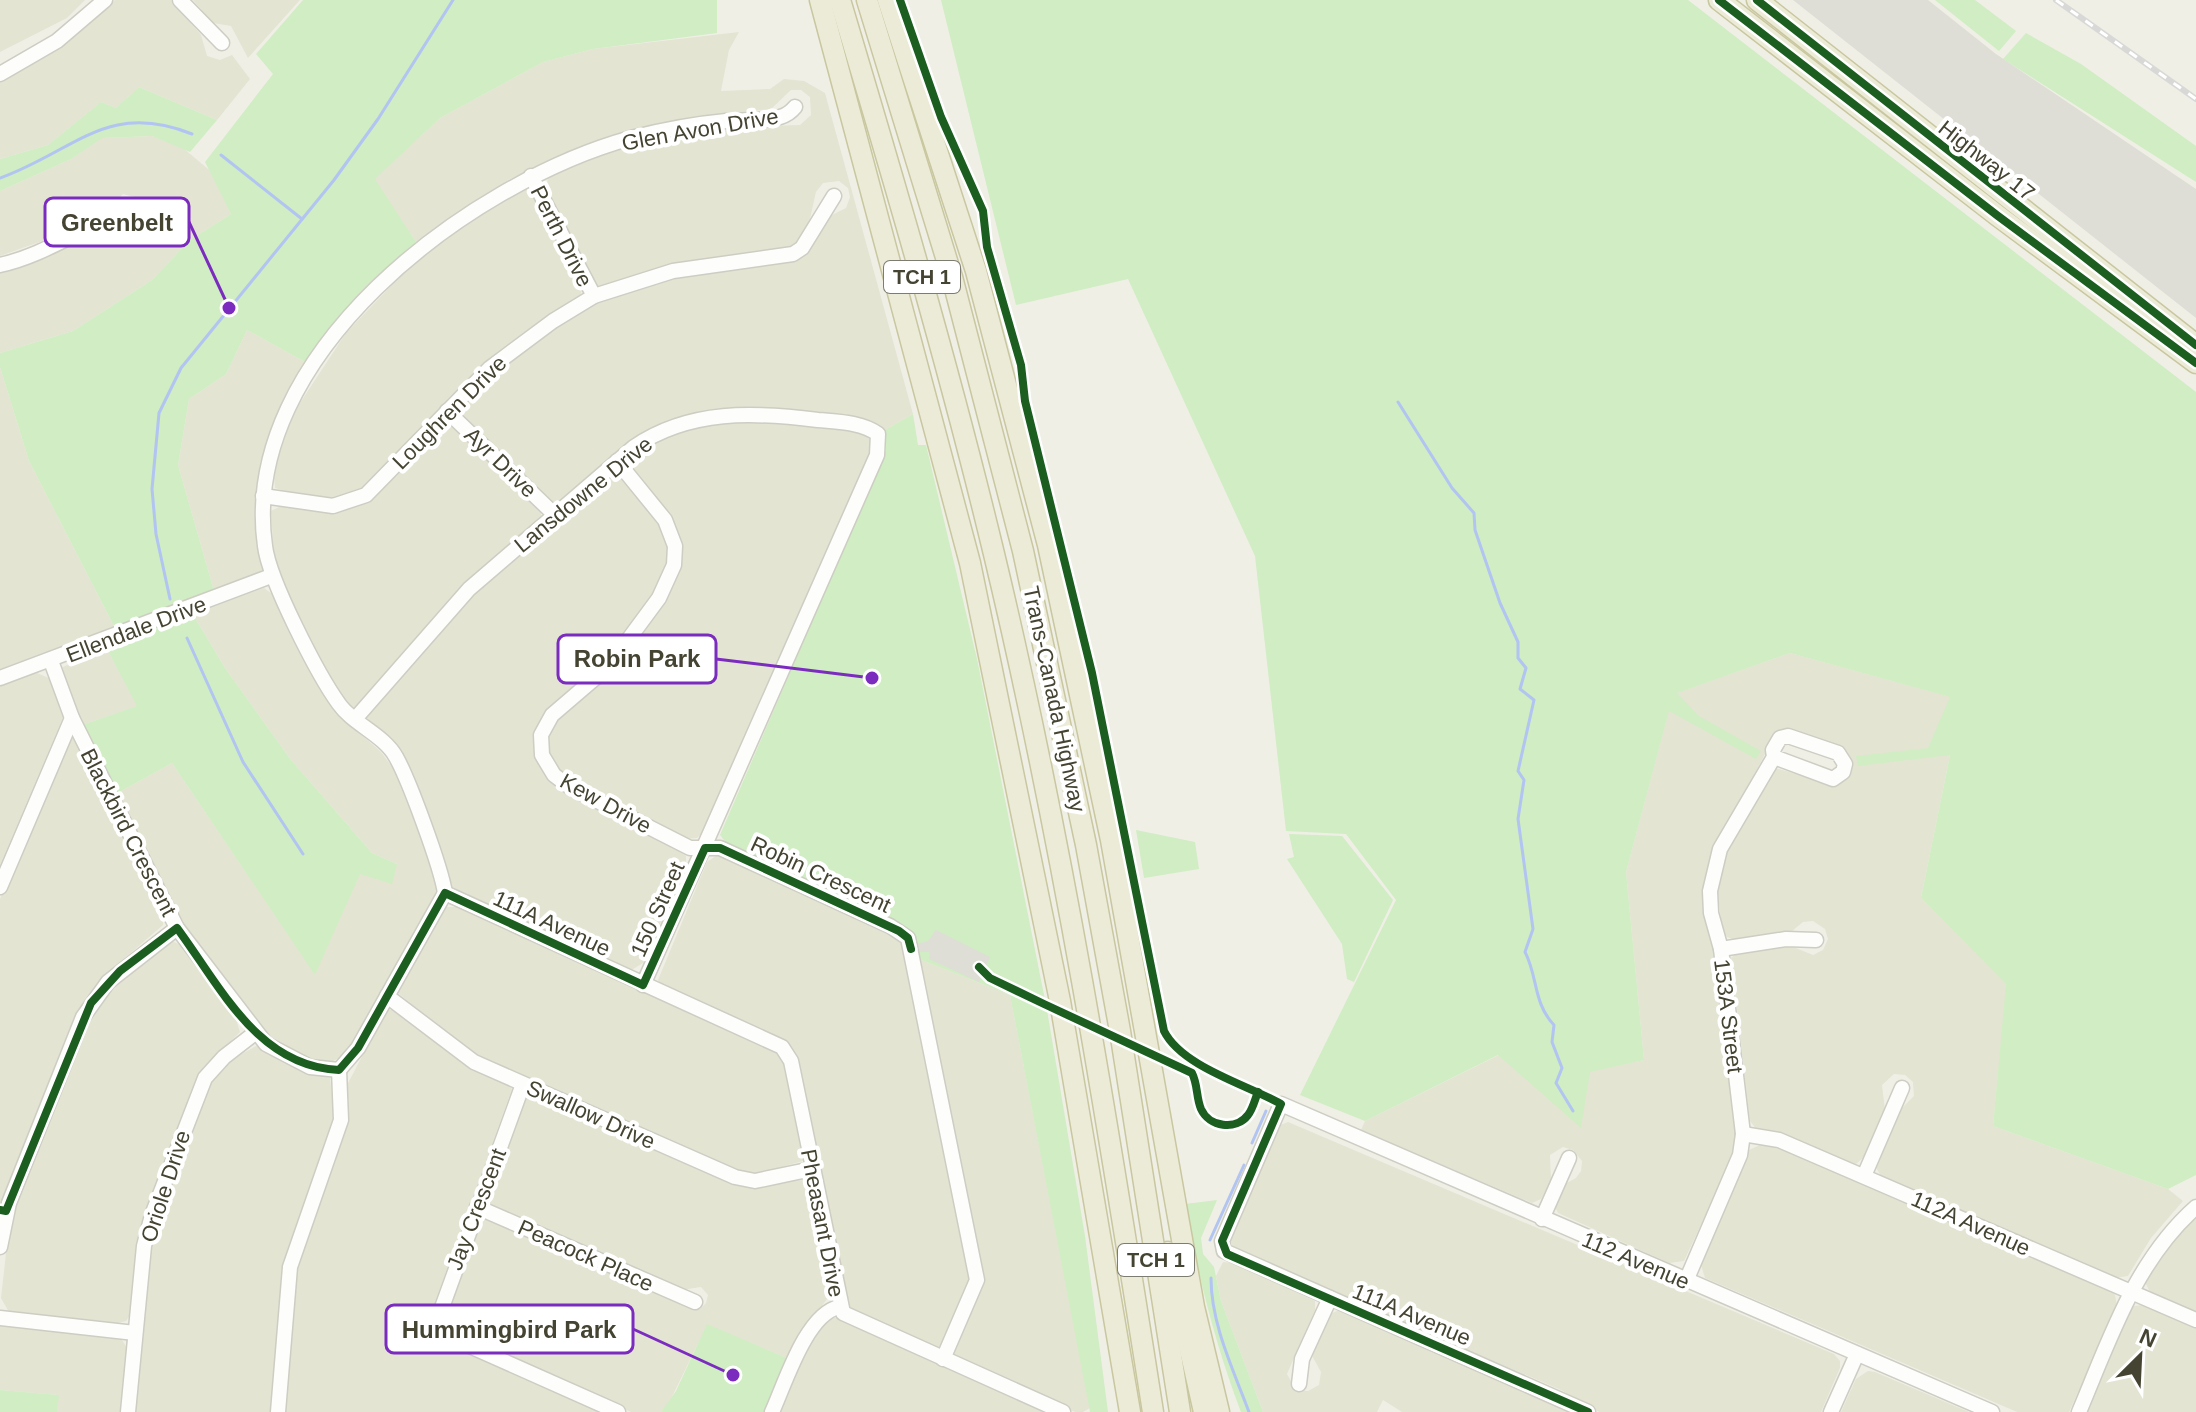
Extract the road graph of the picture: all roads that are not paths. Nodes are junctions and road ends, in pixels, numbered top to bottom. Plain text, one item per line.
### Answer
1 (105, 0) edge
2 (180, 0) edge
3 (820, 0) edge
4 (840, 0) edge
5 (867, 0) edge
6 (888, 0) edge
7 (1719, 0) edge
8 (1738, 0) edge
9 (1759, 0) edge
10 (222, 43) dead end
11 (0, 74) edge
12 (795, 107) dead end
13 (1887, 131) junction
14 (531, 176) junction
15 (834, 196) dead end
16 (127, 212) dead end
17 (0, 265) edge
18 (594, 296) junction
19 (2196, 345) edge
20 (2196, 363) edge
21 (447, 411) junction
22 (878, 434) joint
23 (617, 461) junction
24 (263, 496) junction
25 (554, 514) junction
26 (271, 576) junction
27 (51, 661) junction
28 (0, 678) edge
29 (72, 718) junction
30 (355, 719) junction
31 (1774, 757) junction
32 (705, 848) junction
33 (0, 887) edge
34 (445, 893) junction
35 (177, 928) junction
36 (1816, 940) dead end
37 (1721, 949) junction
38 (643, 985) junction
39 (387, 996) junction
40 (255, 1033) junction
41 (339, 1070) junction
42 (523, 1084) junction
43 (1902, 1088) dead end
44 (1134, 1109) junction
45 (1743, 1134) junction
46 (1569, 1158) dead end
47 (812, 1169) junction
48 (1864, 1176) junction
49 (2196, 1196) edge
50 (477, 1207) junction
51 (2196, 1207) edge
52 (1542, 1219) junction
53 (0, 1247) edge
54 (1222, 1248) joint
55 (1186, 1259) junction
56 (1686, 1281) junction
57 (2133, 1287) junction
58 (1330, 1298) junction
59 (695, 1302) dead end
60 (839, 1307) junction
61 (0, 1318) edge
62 (2196, 1320) edge
63 (135, 1333) junction
64 (1857, 1354) junction
65 (943, 1359) junction
66 (1299, 1384) dead end
67 (128, 1412) edge
68 (278, 1412) edge
69 (618, 1412) edge
70 (772, 1412) edge
71 (1063, 1412) edge
72 (1128, 1412) edge
73 (1153, 1412) edge
74 (1180, 1412) edge
75 (1204, 1412) edge
76 (1219, 1412) edge
77 (1233, 1412) edge
78 (1588, 1412) edge
79 (1831, 1412) edge
80 (1992, 1412) edge
81 (2079, 1412) edge

1 - 11 street
2 - 10 street
3 - 72 highway
4 - 73 highway, Trans-Canada Highway / TCH 1
5 - 44 highway, Trans-Canada Highway / TCH 1
6 - 55 highway
7 - 13 highway, Highway 17
8 - 13 highway
9 - 19 highway, Highway 17
12 - 14 street, Glen Avon Drive
13 - 20 highway, Highway 17
14 - 18 street, Perth Drive
14 - 24 street, Glen Avon Drive
15 - 18 street, Loughren Drive
16 - 17 street
18 - 21 street, Loughren Drive
21 - 24 street, Loughren Drive
21 - 25 street, Ayr Drive
22 - 23 street, Lansdowne Drive
22 - 32 street, 150 Street
23 - 25 street, Lansdowne Drive
23 - 32 street, Kew Drive
24 - 26 street, Glen Avon Drive
25 - 30 street, Lansdowne Drive
26 - 27 street, Ellendale Drive
26 - 30 street, Glen Avon Drive
27 - 28 street, Ellendale Drive
27 - 29 street, Blackbird Crescent
29 - 33 street
29 - 35 street, Blackbird Crescent
30 - 34 street, Glen Avon Drive
31 - 31 street, 153A Street
31 - 37 street, 153A Street
32 - 38 street, 150 Street
32 - 65 street, Robin Crescent
34 - 38 street, 111A Avenue
34 - 39 street
35 - 40 street, Blackbird Crescent
35 - 53 street
36 - 37 street
37 - 45 street, 153A Street
38 - 47 street, Pheasant Drive
39 - 41 street
39 - 42 street, Swallow Drive
40 - 41 street, Blackbird Crescent
40 - 63 street, Oriole Drive
41 - 68 street
42 - 47 street, Swallow Drive
42 - 50 street, Jay Crescent
43 - 48 street
44 - 74 highway, Trans-Canada Highway / TCH 1
44 - 75 highway
45 - 48 street, 112A Avenue
45 - 56 street, 153A Street
46 - 52 street
47 - 60 street, Pheasant Drive
48 - 57 street, 112A Avenue
49 - 57 street
50 - 59 street, Peacock Place
50 - 69 street, Jay Crescent
51 - 57 street
52 - 54 street, 112 Avenue
52 - 56 street, 112 Avenue
54 - 58 street, 111A Avenue
55 - 76 highway
55 - 77 highway
56 - 64 street, 112 Avenue
57 - 62 street, 112A Avenue
57 - 81 street
58 - 66 street
58 - 78 street, 111A Avenue
60 - 65 street, Pheasant Drive
60 - 70 street
61 - 63 street
63 - 67 street, Oriole Drive
64 - 79 street
64 - 80 street, 112 Avenue
65 - 71 street, Pheasant Drive

